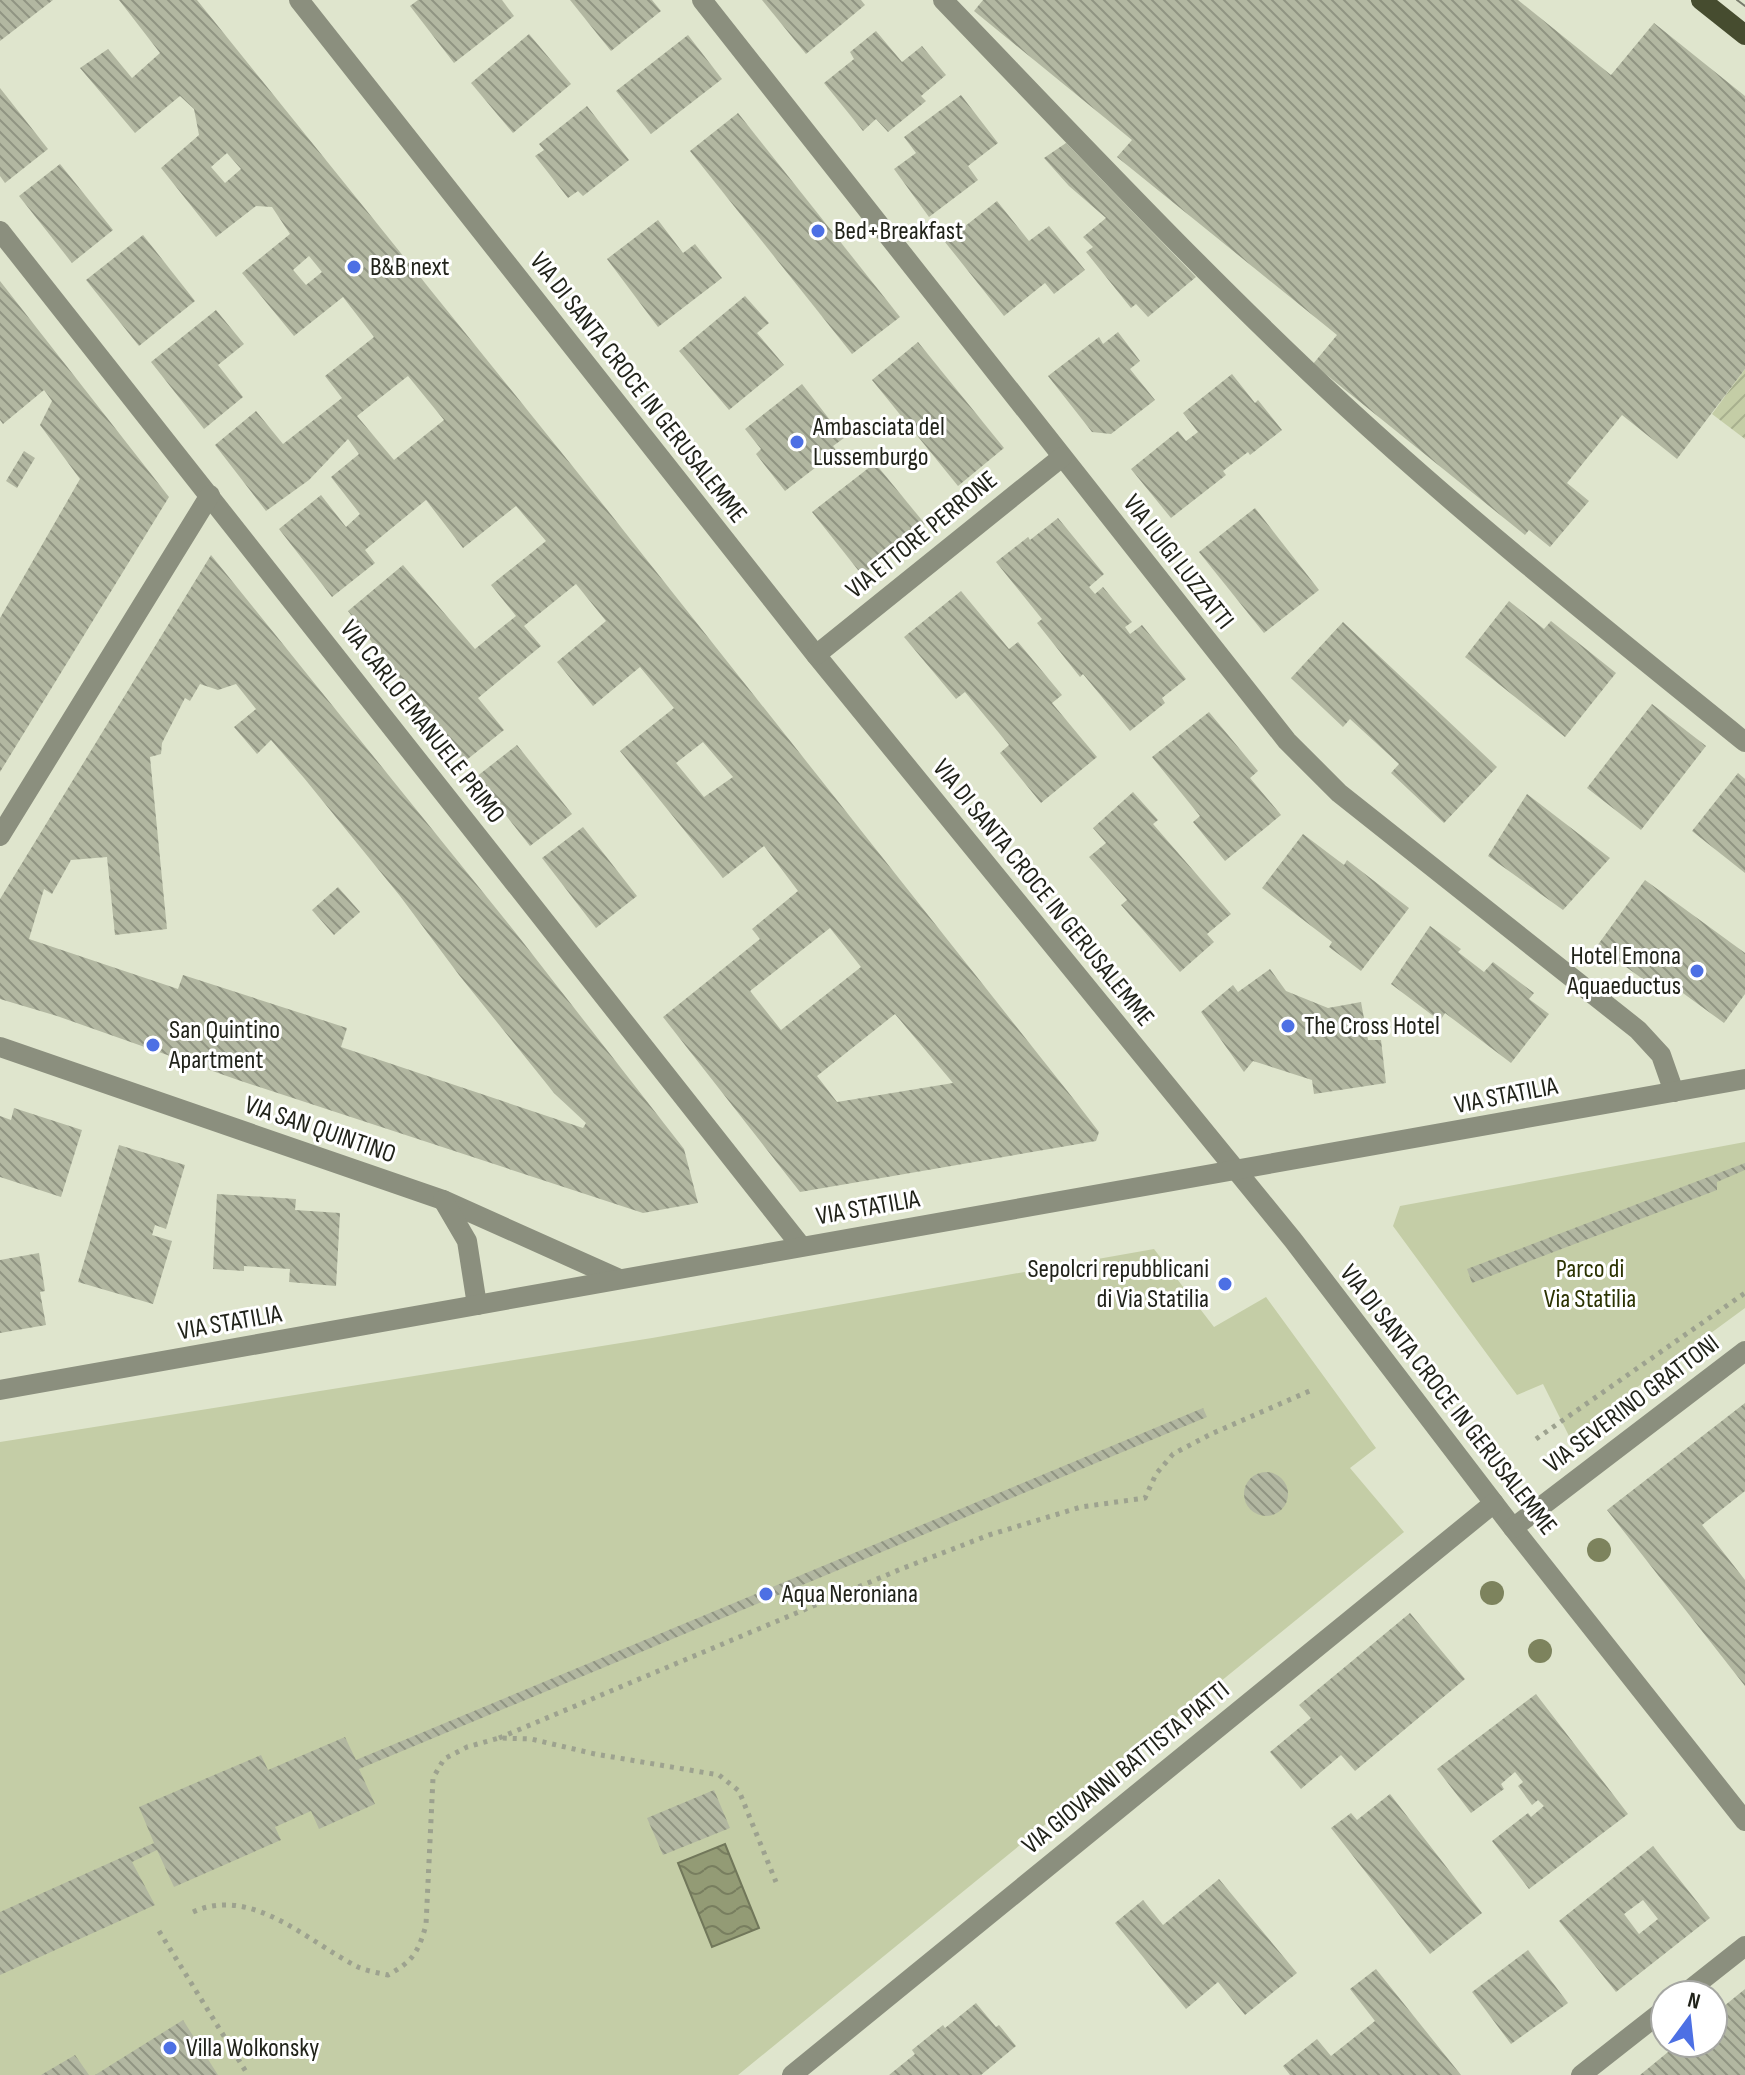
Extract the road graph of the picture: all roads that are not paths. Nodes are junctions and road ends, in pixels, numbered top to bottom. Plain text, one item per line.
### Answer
1 (299, 0) edge
2 (702, 0) edge
3 (943, 0) edge
4 (1701, 0) edge
5 (1745, 35) edge
6 (0, 231) edge
7 (1062, 457) junction
8 (210, 495) junction
9 (816, 655) junction
10 (1745, 742) edge
11 (0, 836) edge
12 (0, 1047) edge
13 (1745, 1079) edge
14 (1674, 1092) junction
15 (1236, 1170) junction
16 (443, 1200) junction
17 (801, 1246) junction
18 (617, 1278) junction
19 (477, 1305) junction
20 (1745, 1351) edge
21 (0, 1390) edge
22 (1494, 1503) junction
23 (1513, 1528) junction
24 (1745, 1821) edge
25 (1745, 1946) edge
26 (1703, 1979) edge
27 (1649, 2022) edge
28 (792, 2075) edge
29 (1581, 2075) edge

1 - 9 street, VIA DI SANTA CROCE IN GERUSALEMME
2 - 7 street, VIA LUIGI LUZZATTI
3 - 10 street
4 - 5 main road
6 - 8 street, VIA CARLO EMANUELE PRIMO
7 - 9 street, VIA ETTORE PERRONE
7 - 14 street, VIA LUIGI LUZZATTI
8 - 11 street
8 - 17 street, VIA CARLO EMANUELE PRIMO
9 - 15 street, VIA DI SANTA CROCE IN GERUSALEMME
12 - 16 street, VIA SAN QUINTINO
13 - 14 street, VIA STATILIA
14 - 15 street, VIA STATILIA
15 - 17 street, VIA STATILIA
15 - 22 street, VIA DI SANTA CROCE IN GERUSALEMME
16 - 18 street, VIA SAN QUINTINO
16 - 19 street
17 - 18 street, VIA STATILIA
18 - 19 street, VIA STATILIA
19 - 21 street, VIA STATILIA
20 - 23 street, VIA SEVERINO GRATTONI
22 - 23 street, VIA DI SANTA CROCE IN GERUSALEMME
22 - 28 street, VIA GIOVANNI BATTISTA PIATTI
23 - 24 street, VIA DI SANTA CROCE IN GERUSALEMME
25 - 26 street
27 - 29 street

